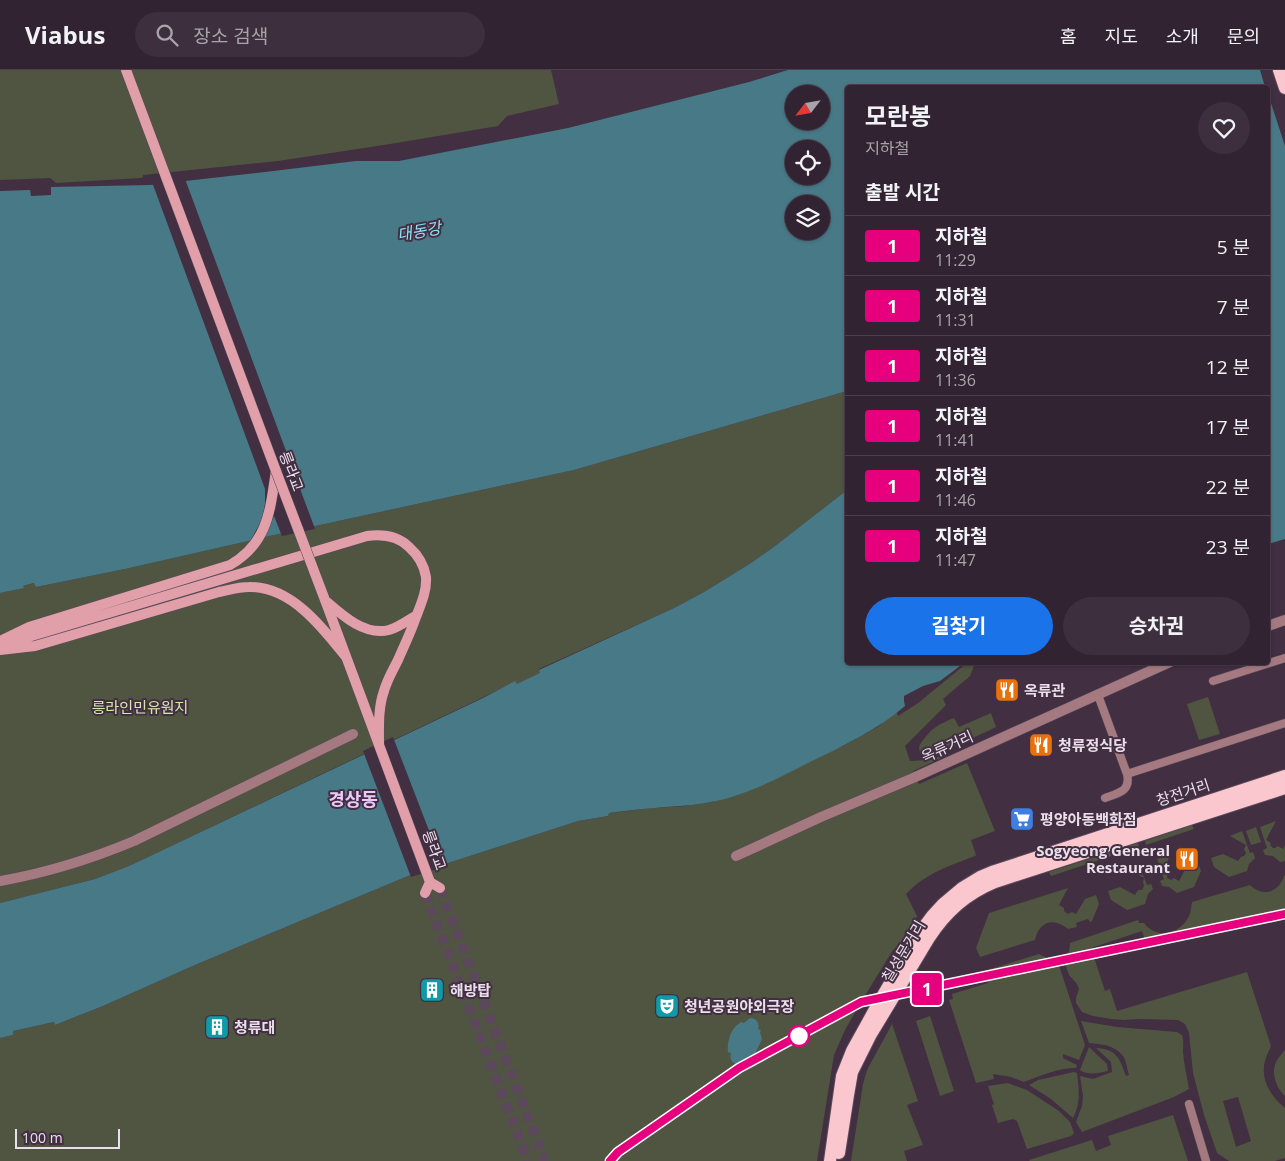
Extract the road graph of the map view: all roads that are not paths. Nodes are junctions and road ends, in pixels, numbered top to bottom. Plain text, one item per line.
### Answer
1 (126, 70) edge
2 (1279, 70) edge
3 (1285, 88) edge
4 (276, 472) junction
5 (325, 600) junction
6 (417, 615) junction
7 (1285, 620) edge
8 (1270, 625) edge
9 (0, 641) edge
10 (0, 645) edge
11 (0, 650) edge
12 (346, 657) junction
13 (1285, 658) edge
14 (1270, 663) edge
15 (1163, 665) edge
16 (1262, 665) edge
17 (1212, 680) dead end
18 (1098, 695) junction
19 (1285, 723) edge
20 (353, 734) dead end
21 (379, 744) junction
22 (1127, 774) junction
23 (1285, 776) edge
24 (1285, 788) edge
25 (1105, 798) dead end
26 (736, 856) dead end
27 (0, 881) edge
28 (430, 882) junction
29 (984, 887) joint
30 (440, 888) tunnel mouth
31 (426, 893) tunnel mouth
32 (932, 916) joint
33 (1189, 1104) dead end
34 (830, 1161) edge
35 (838, 1161) edge
36 (1206, 1161) edge

1 - 4 main road, 릉라교
2 - 3 main road
4 - 5 main road, 릉라교, bridge
4 - 9 main road
5 - 6 main road
5 - 12 main road, 릉라교
6 - 10 main road
6 - 21 main road
7 - 8 street
11 - 12 main road
12 - 21 main road, 릉라교
13 - 14 street
15 - 18 street, 옥류거리
16 - 17 street
18 - 22 street
18 - 26 street, 옥류거리
19 - 22 street
20 - 27 street
21 - 28 main road, 릉라교
22 - 25 street
23 - 32 main road, 창전거리
24 - 29 main road, 창전거리
28 - 30 main road
28 - 31 main road
29 - 35 main road, 칠성문거리
32 - 34 main road, 칠성문거리
33 - 36 street

